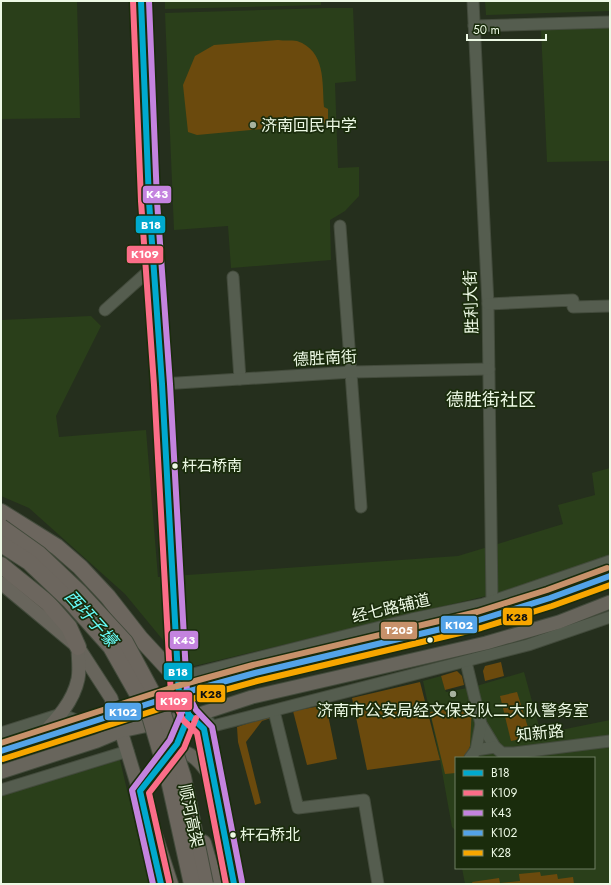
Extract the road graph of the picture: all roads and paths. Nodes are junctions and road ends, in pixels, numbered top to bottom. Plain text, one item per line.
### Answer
1 (141, 1) edge
2 (473, 1) edge
3 (610, 22) edge
4 (474, 26) junction
5 (340, 226) dead end
6 (153, 267) junction
7 (233, 277) dead end
8 (488, 304) junction
9 (610, 306) edge
10 (104, 310) dead end
11 (490, 369) junction
12 (352, 372) junction
13 (240, 379) junction
14 (162, 384) junction
15 (361, 507) dead end
16 (4, 508) edge
17 (1, 527) edge
18 (1, 544) edge
19 (610, 561) edge
20 (1, 565) edge
21 (610, 576) edge
22 (1, 583) edge
23 (492, 602) junction
24 (610, 602) edge
25 (610, 617) edge
26 (78, 647) junction
27 (466, 662) junction
28 (177, 678) junction
29 (173, 696) junction
30 (274, 711) junction
31 (61, 714) junction
32 (116, 714) junction
33 (189, 716) junction
34 (86, 724) junction
35 (481, 724) junction
36 (121, 731) junction
37 (1, 733) edge
38 (38, 740) junction
39 (610, 741) edge
40 (495, 747) junction
41 (172, 750) junction
42 (128, 751) junction
43 (1, 752) edge
44 (473, 754) edge
45 (1, 772) edge
46 (183, 777) junction
47 (215, 783) junction
48 (1, 790) edge
49 (142, 796) junction
50 (161, 884) edge
51 (170, 884) edge
52 (192, 884) edge
53 (205, 884) edge
54 (215, 884) edge
55 (234, 884) edge
56 (378, 884) edge

1 - 6 main road
2 - 4 street, 胜利大街
3 - 4 street
4 - 8 street, 胜利大街
5 - 12 street
6 - 10 street
6 - 14 main road
7 - 13 street
8 - 9 street
8 - 11 street, 胜利大街
11 - 12 street, 德胜南街
11 - 23 street, 胜利大街
12 - 13 street, 德胜南街
12 - 15 street
13 - 14 street, 德胜南街
14 - 28 main road
16 - 28 highway
17 - 46 highway, 顺河高架, bridge
18 - 52 highway, 顺河高架, bridge
19 - 23 street, 经七路辅道
20 - 26 highway
21 - 29 main road
22 - 26 main road
23 - 28 street, 经七路辅道
24 - 33 main road
25 - 27 street
26 - 31 main road
26 - 32 main road
27 - 30 street
27 - 35 street
28 - 29 main road
29 - 32 main road, bridge
29 - 33 main road
30 - 33 street
30 - 56 street
31 - 34 street
31 - 37 street
31 - 38 main road
32 - 34 main road
32 - 36 main road
33 - 36 main road, bridge
33 - 41 main road
33 - 47 main road
34 - 38 main road
35 - 40 street
35 - 44 street
36 - 42 main road
36 - 45 main road
38 - 43 main road
39 - 40 street, 知新路
40 - 44 street, 知新路
41 - 47 main road
41 - 49 main road
42 - 48 street
42 - 49 main road
46 - 53 highway, 顺河高架, bridge
46 - 54 highway, bridge
47 - 55 main road
49 - 50 main road
49 - 51 highway

